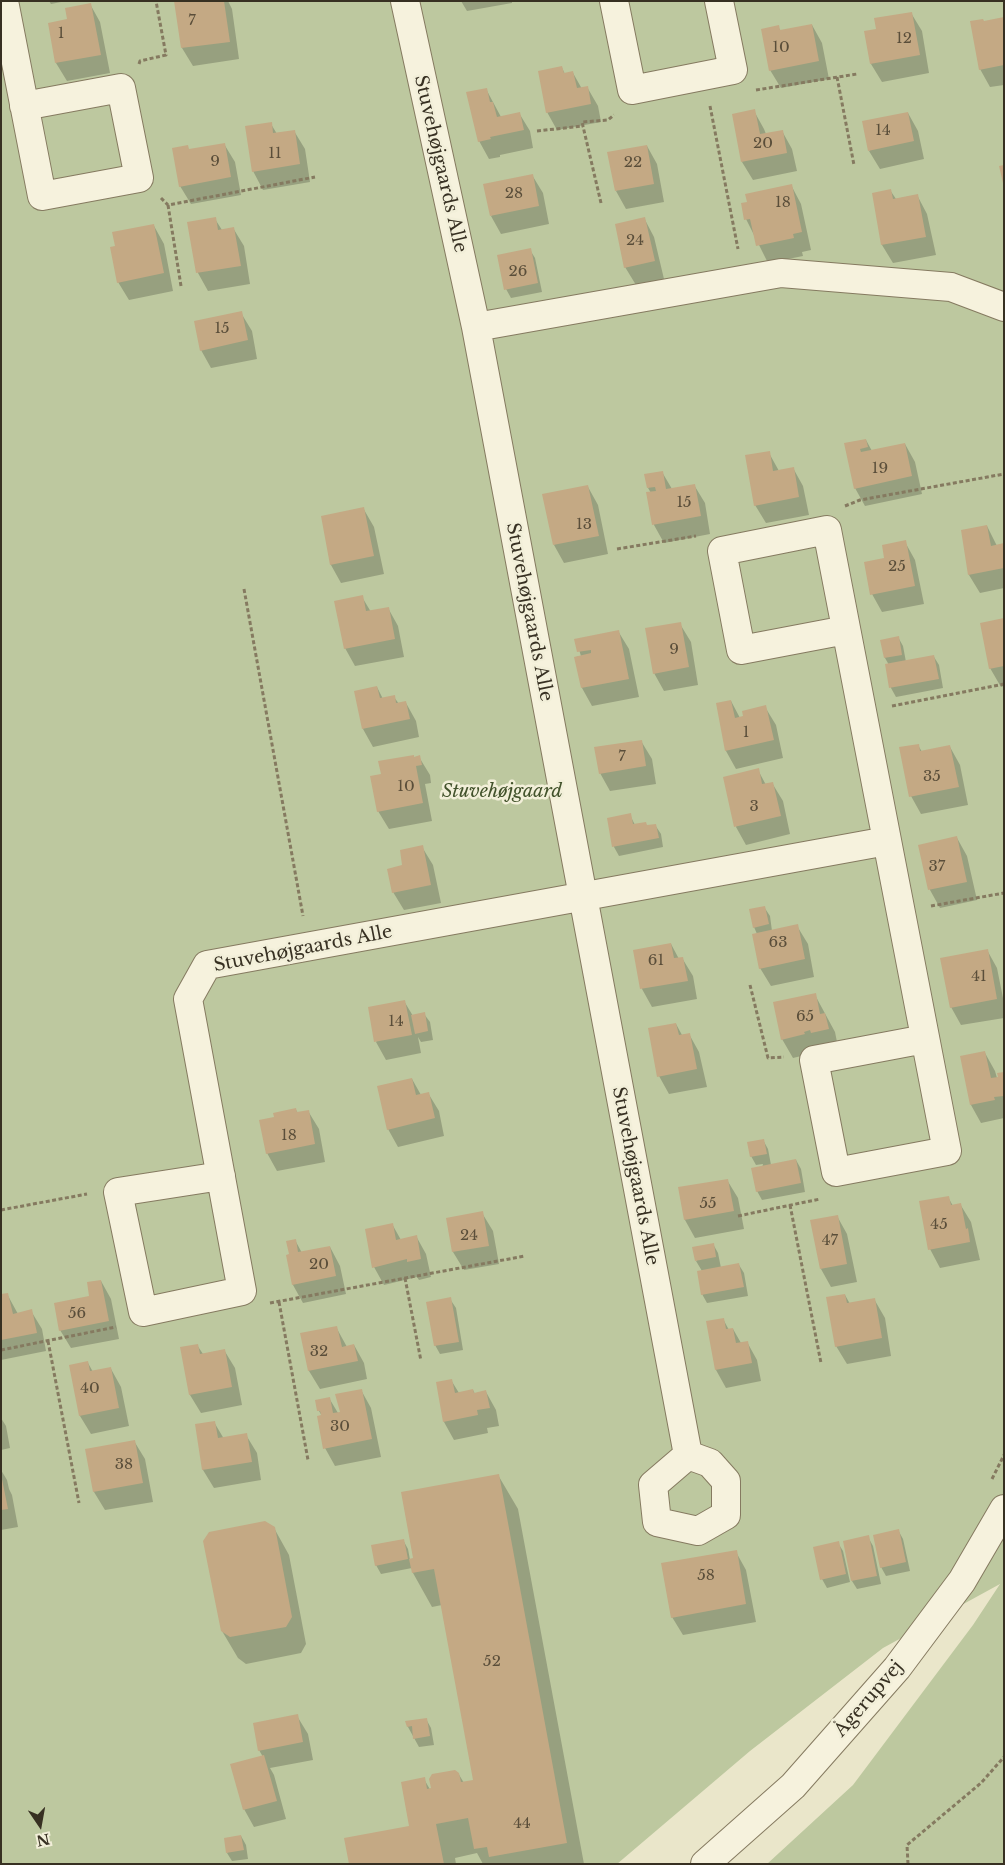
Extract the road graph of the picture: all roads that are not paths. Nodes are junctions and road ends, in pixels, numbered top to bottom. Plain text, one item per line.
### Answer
1 (4, 1) edge
2 (405, 1) edge
3 (614, 1) edge
4 (720, 1) edge
5 (24, 106) junction
6 (1004, 307) edge
7 (476, 327) junction
8 (846, 630) junction
9 (887, 841) junction
10 (583, 897) junction
11 (925, 1039) junction
12 (221, 1176) junction
13 (688, 1455) dead end
14 (1004, 1509) edge
15 (705, 1864) edge

1 - 5 street
2 - 7 street, Stuvehøjgaards Alle
3 - 4 street
5 - 5 street
6 - 7 street
7 - 10 street, Stuvehøjgaards Alle
8 - 8 street
8 - 9 street
9 - 10 street, Stuvehøjgaards Alle
9 - 11 street
10 - 12 street, Stuvehøjgaards Alle
10 - 13 street, Stuvehøjgaards Alle
11 - 11 street
12 - 12 street, Stuvehøjgaards Alle
14 - 15 street, Ågerupvej

